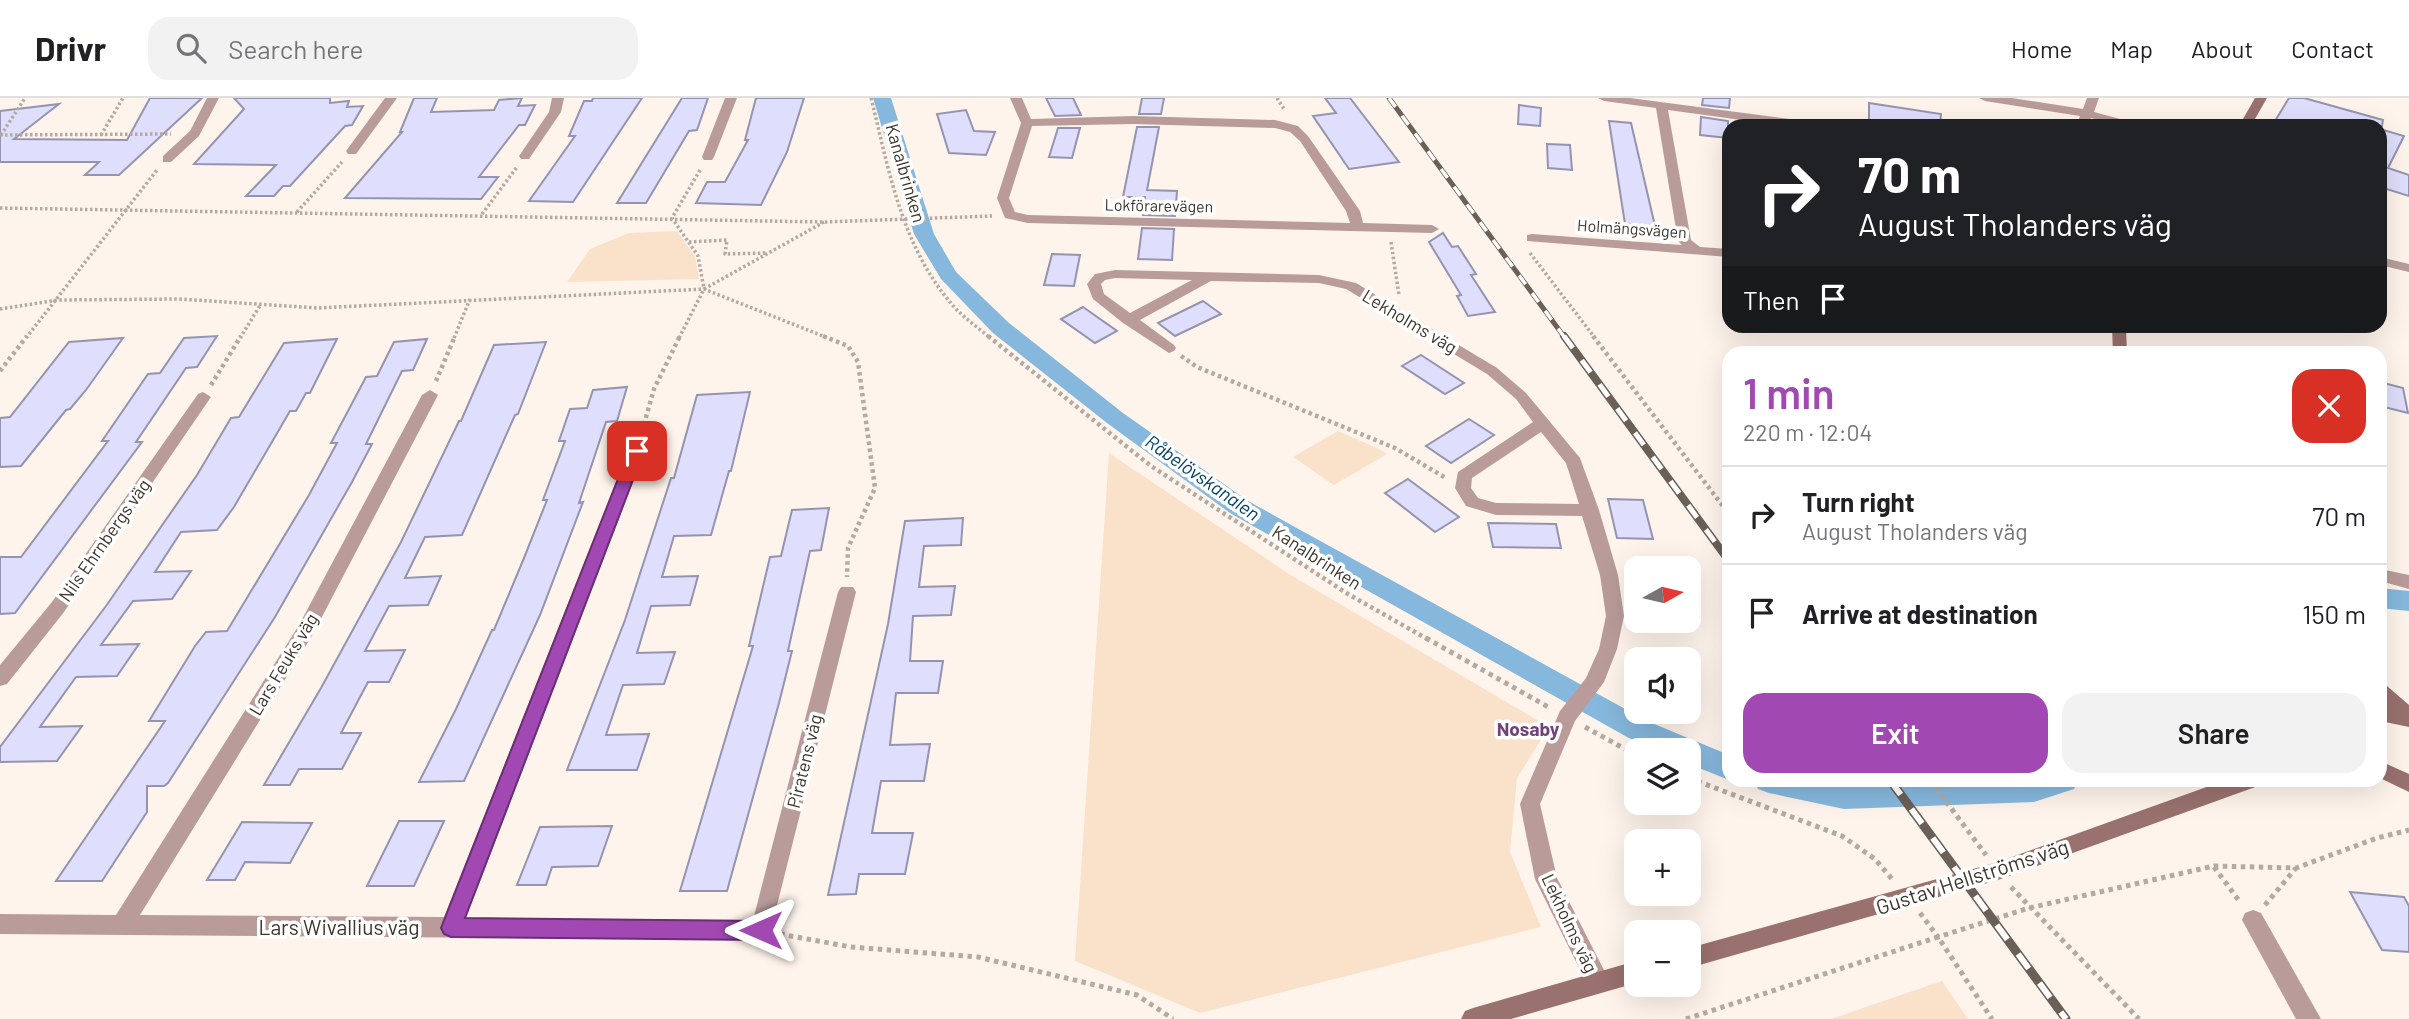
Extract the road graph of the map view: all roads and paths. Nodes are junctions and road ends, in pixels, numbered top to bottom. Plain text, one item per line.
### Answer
1 (25, 98) edge
2 (123, 98) edge
3 (213, 98) edge
4 (391, 98) edge
5 (558, 98) edge
6 (731, 98) edge
7 (870, 98) edge
8 (1016, 98) edge
9 (1604, 98) edge
10 (1986, 98) edge
11 (2093, 98) edge
12 (2261, 98) edge
13 (1661, 106) junction
14 (1759, 119) edge
15 (2080, 119) edge
16 (2085, 119) edge
17 (2249, 119) edge
18 (1027, 123) junction
19 (195, 133) junction
20 (0, 135) edge
21 (101, 135) junction
22 (352, 151) joint
23 (525, 156) joint
24 (708, 157) joint
25 (167, 159) joint
26 (0, 208) edge
27 (125, 211) junction
28 (297, 212) junction
29 (481, 214) junction
30 (1010, 215) junction
31 (672, 218) junction
32 (902, 221) junction
33 (824, 222) junction
34 (1358, 227) junction
35 (1389, 228) junction
36 (1432, 229) dead end
37 (1532, 238) joint
38 (688, 242) junction
39 (1696, 250) junction
40 (1722, 252) edge
41 (768, 253) junction
42 (2387, 263) edge
43 (2409, 268) edge
44 (1209, 276) junction
45 (704, 289) junction
46 (470, 299) junction
47 (53, 300) junction
48 (261, 304) junction
49 (1385, 305) junction
50 (0, 309) edge
51 (1128, 320) junction
52 (1169, 348) joint
53 (0, 371) edge
54 (430, 395) joint
55 (203, 397) joint
56 (1543, 423) junction
57 (637, 451) joint
58 (1463, 488) junction
59 (1722, 505) edge
60 (1591, 510) junction
61 (2387, 577) edge
62 (2409, 582) edge
63 (847, 592) joint
64 (0, 679) edge
65 (2387, 697) edge
66 (1569, 714) junction
67 (2387, 714) edge
68 (2409, 717) edge
69 (1624, 748) edge
70 (2387, 772) edge
71 (1701, 783) edge
72 (2409, 783) edge
73 (1935, 787) edge
74 (2232, 787) edge
75 (1949, 806) dead end
76 (2409, 830) edge
77 (2214, 866) junction
78 (2296, 868) junction
79 (1908, 897) junction
80 (2029, 908) junction
81 (2253, 920) junction
82 (0, 924) edge
83 (122, 925) junction
84 (451, 928) junction
85 (761, 930) junction
86 (1938, 937) junction
87 (1701, 955) edge
88 (1624, 975) edge
89 (1598, 982) junction
90 (1173, 1019) edge
91 (1473, 1019) edge
92 (1686, 1019) edge
93 (1992, 1019) edge
94 (2139, 1019) edge
95 (2309, 1019) edge

1 - 20 path
2 - 21 path
3 - 19 street
4 - 22 street
5 - 23 street
6 - 24 street
7 - 32 path, Kanalbrinken
8 - 18 street
9 - 13 street
10 - 15 street
11 - 16 street
12 - 17 street
13 - 14 street
13 - 39 street
18 - 30 street
18 - 34 street
19 - 21 path
19 - 25 street
20 - 21 path
22 - 28 path
23 - 29 path
24 - 31 path
25 - 27 path
26 - 27 path
27 - 28 path
27 - 47 path
28 - 29 path
29 - 31 path
30 - 32 path
30 - 34 street, Lokförarevägen
31 - 33 path
31 - 38 path
32 - 33 path
32 - 66 path, Kanalbrinken
33 - 41 path
34 - 35 street, Lokförarevägen
35 - 36 street, Lokförarevägen
35 - 49 path
37 - 39 street, Holmängsvägen
37 - 59 path
38 - 41 path
38 - 45 path
39 - 40 street, Holmängsvägen
41 - 45 path
42 - 43 street
44 - 49 street, Lekholms väg
44 - 51 street
44 - 51 street, Lekholms väg
45 - 46 path
45 - 57 path
45 - 63 path
46 - 48 path
46 - 54 path
47 - 48 path
47 - 50 path
47 - 53 path
48 - 55 path
49 - 56 street, Lekholms väg
51 - 52 street, Lekholms väg
52 - 58 path
54 - 83 street, Lars Feuks väg
55 - 64 street, Nils Ehrnbergs väg
56 - 58 street
56 - 60 street, Lekholms väg
57 - 84 street
58 - 60 street
60 - 66 street, Lekholms väg
61 - 62 street
63 - 85 street, Piratens väg
65 - 68 street
66 - 69 path, Kanalbrinken
66 - 89 street, Lekholms väg
67 - 68 street
70 - 72 street
71 - 79 path
73 - 75 path
74 - 79 street, Gustav Hellströms väg
76 - 78 path
77 - 78 path
77 - 80 path
77 - 81 path
78 - 81 path
79 - 86 path
79 - 87 street, Gustav Hellströms väg
80 - 86 path
80 - 94 path
81 - 95 street
82 - 83 street, Lars Wivallius väg
83 - 84 street, Lars Wivallius väg
84 - 85 street, Lars Wivallius väg
85 - 90 path
86 - 92 path
86 - 93 path
88 - 89 street
89 - 91 street

